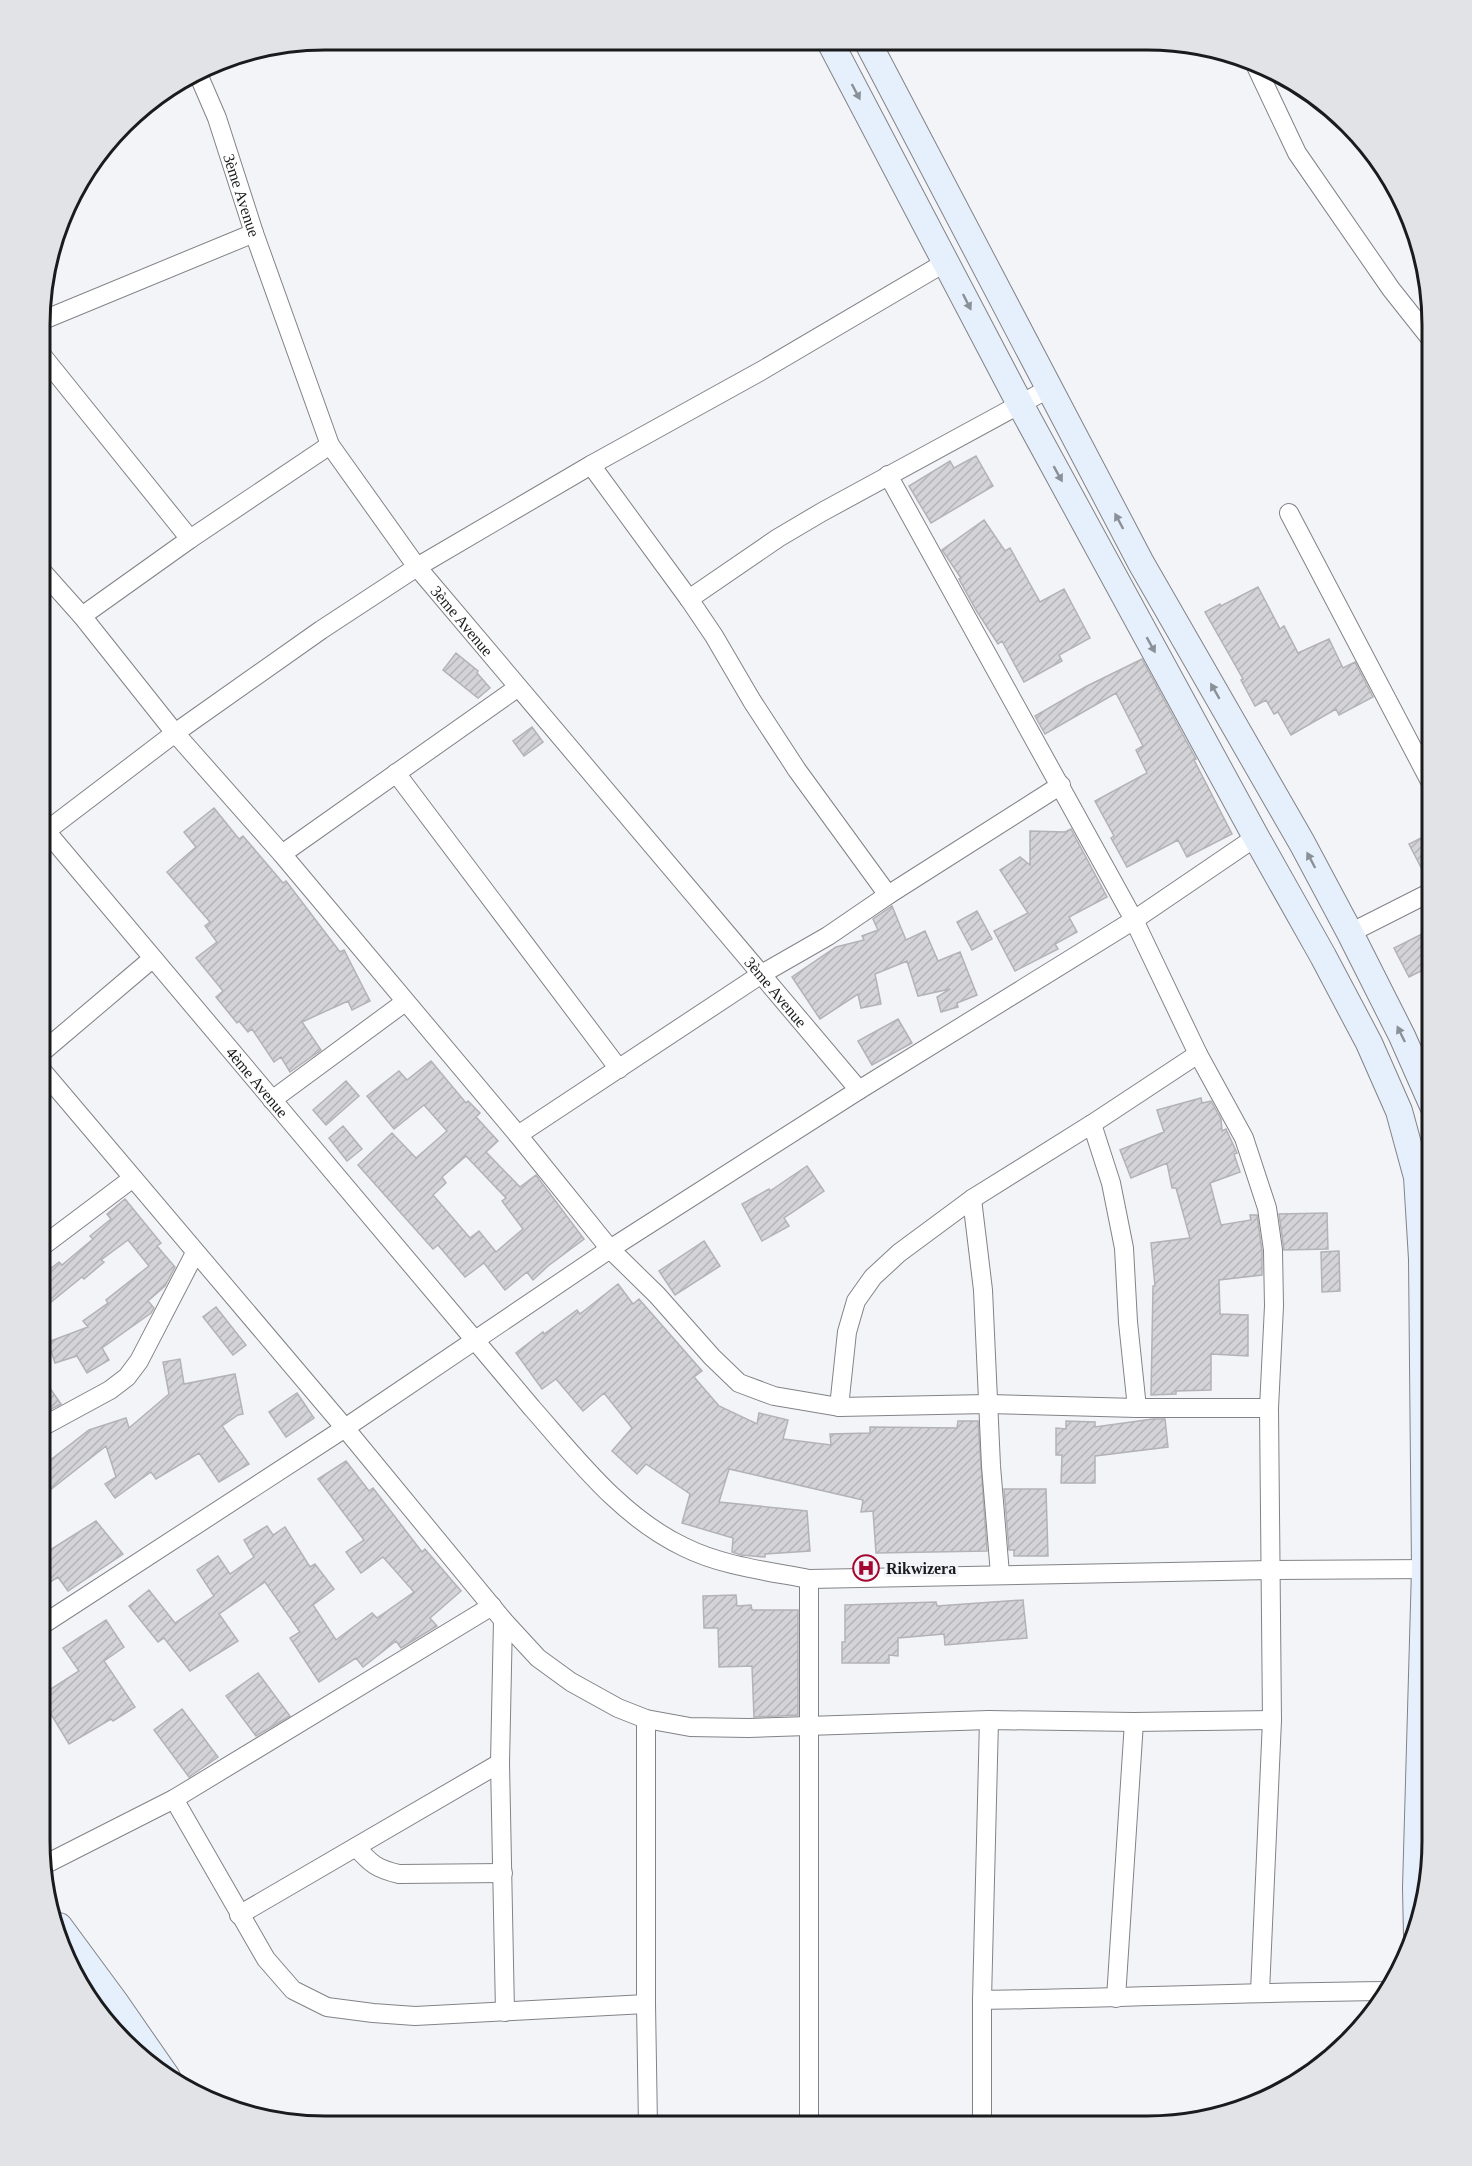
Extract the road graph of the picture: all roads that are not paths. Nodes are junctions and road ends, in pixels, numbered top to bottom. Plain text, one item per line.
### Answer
1 (834, 50) edge
2 (872, 50) edge
3 (1259, 73) edge
4 (200, 79) edge
5 (254, 233) junction
6 (946, 262) junction
7 (50, 317) edge
8 (1422, 328) edge
9 (50, 365) edge
10 (1048, 389) junction
11 (1020, 404) junction
12 (330, 445) junction
13 (591, 465) junction
14 (888, 475) junction
15 (1289, 513) dead end
16 (190, 539) junction
17 (417, 567) junction
18 (50, 580) edge
19 (689, 599) junction
20 (82, 616) junction
21 (517, 688) junction
22 (176, 733) junction
23 (1422, 766) edge
24 (396, 773) junction
25 (1061, 785) junction
26 (50, 824) edge
27 (1256, 837) junction
28 (50, 839) edge
29 (282, 854) junction
30 (888, 895) junction
31 (1422, 897) edge
32 (1134, 920) junction
33 (1350, 933) junction
34 (152, 959) junction
35 (760, 975) junction
36 (405, 1002) junction
37 (50, 1046) edge
38 (1198, 1054) junction
39 (619, 1069) junction
40 (50, 1080) edge
41 (1422, 1081) edge
42 (859, 1090) junction
43 (272, 1100) junction
44 (1092, 1124) junction
45 (518, 1136) junction
46 (133, 1178) junction
47 (972, 1199) junction
48 (50, 1240) edge
49 (610, 1249) junction
50 (195, 1253) junction
51 (1422, 1259) edge
52 (474, 1339) junction
53 (987, 1404) junction
54 (839, 1407) junction
55 (1137, 1408) junction
56 (1269, 1408) junction
57 (50, 1423) edge
58 (345, 1428) junction
59 (1422, 1569) edge
60 (1271, 1570) junction
61 (1000, 1575) junction
62 (809, 1579) junction
63 (497, 1613) junction
64 (50, 1620) edge
65 (646, 1719) junction
66 (989, 1720) junction
67 (1272, 1720) junction
68 (1134, 1722) junction
69 (810, 1726) junction
70 (1422, 1741) edge
71 (500, 1763) junction
72 (174, 1799) junction
73 (356, 1847) junction
74 (50, 1862) edge
75 (503, 1873) junction
76 (1416, 1899) edge
77 (240, 1915) junction
78 (66, 1935) edge
79 (1378, 1991) edge
80 (1260, 1992) junction
81 (1116, 1998) junction
82 (982, 2000) junction
83 (646, 2004) junction
84 (505, 2012) junction
85 (151, 2055) edge
86 (648, 2116) edge
87 (809, 2116) edge
88 (982, 2116) edge

1 -> 6 street
2 - 10 street
3 - 8 street
4 - 5 street, 3ème Avenue
5 - 7 street
5 - 12 street, 3ème Avenue
6 -> 11 street
6 - 13 street
9 - 16 street
10 - 11 street
33 -> 10 street
11 - 14 street
11 -> 27 street
12 - 16 street
12 - 17 street, 3ème Avenue
13 - 17 street
13 - 19 street
14 - 19 street
14 - 25 street
15 - 23 street
16 - 20 street
17 - 21 street, 3ème Avenue
17 - 22 street
18 - 20 street
19 - 30 street
20 - 22 street
21 - 24 street
21 - 35 street, 3ème Avenue
22 - 26 street
22 - 29 street
24 - 29 street
24 - 39 street
25 - 30 street
25 - 32 street
27 - 32 street
27 - 51 street
28 - 34 street, 4ème Avenue
29 - 36 street
30 - 35 street
31 - 33 street
32 - 38 street
32 - 42 street
41 -> 33 street
34 - 37 street
34 - 43 street, 4ème Avenue
35 - 39 street
35 - 42 street, 3ème Avenue
36 - 43 street
36 - 45 street
38 - 44 street
38 - 56 street
39 - 45 street
40 - 46 street
42 - 49 street
43 - 52 street, 4ème Avenue
44 - 47 street
44 - 55 street
45 - 49 street
46 - 48 street
46 - 50 street
47 - 53 street
47 - 54 street
49 - 52 street
49 - 54 street
50 - 57 street
50 - 58 street
52 - 58 street
52 - 62 street, 4ème Avenue
53 - 54 street
53 - 55 street
53 - 61 street
55 - 56 street
56 - 60 street
58 - 63 street
58 - 64 street
59 - 60 street, 4ème Avenue
60 - 61 street, 4ème Avenue
60 - 67 street
61 - 62 street, 4ème Avenue
62 - 69 street
63 - 65 street
63 - 71 street
63 - 72 street
65 - 69 street
65 - 83 street
66 - 68 street
66 - 69 street
66 - 82 street
67 - 68 street
67 - 80 street
68 - 81 street
69 - 87 street
70 - 76 street
71 - 73 street
71 - 75 street
72 - 74 street
72 - 77 street
73 - 75 street
73 - 77 street
75 - 84 street
77 - 84 street
78 - 85 street
79 - 80 street
80 - 81 street
81 - 82 street
82 - 88 street
83 - 84 street
83 - 86 street

